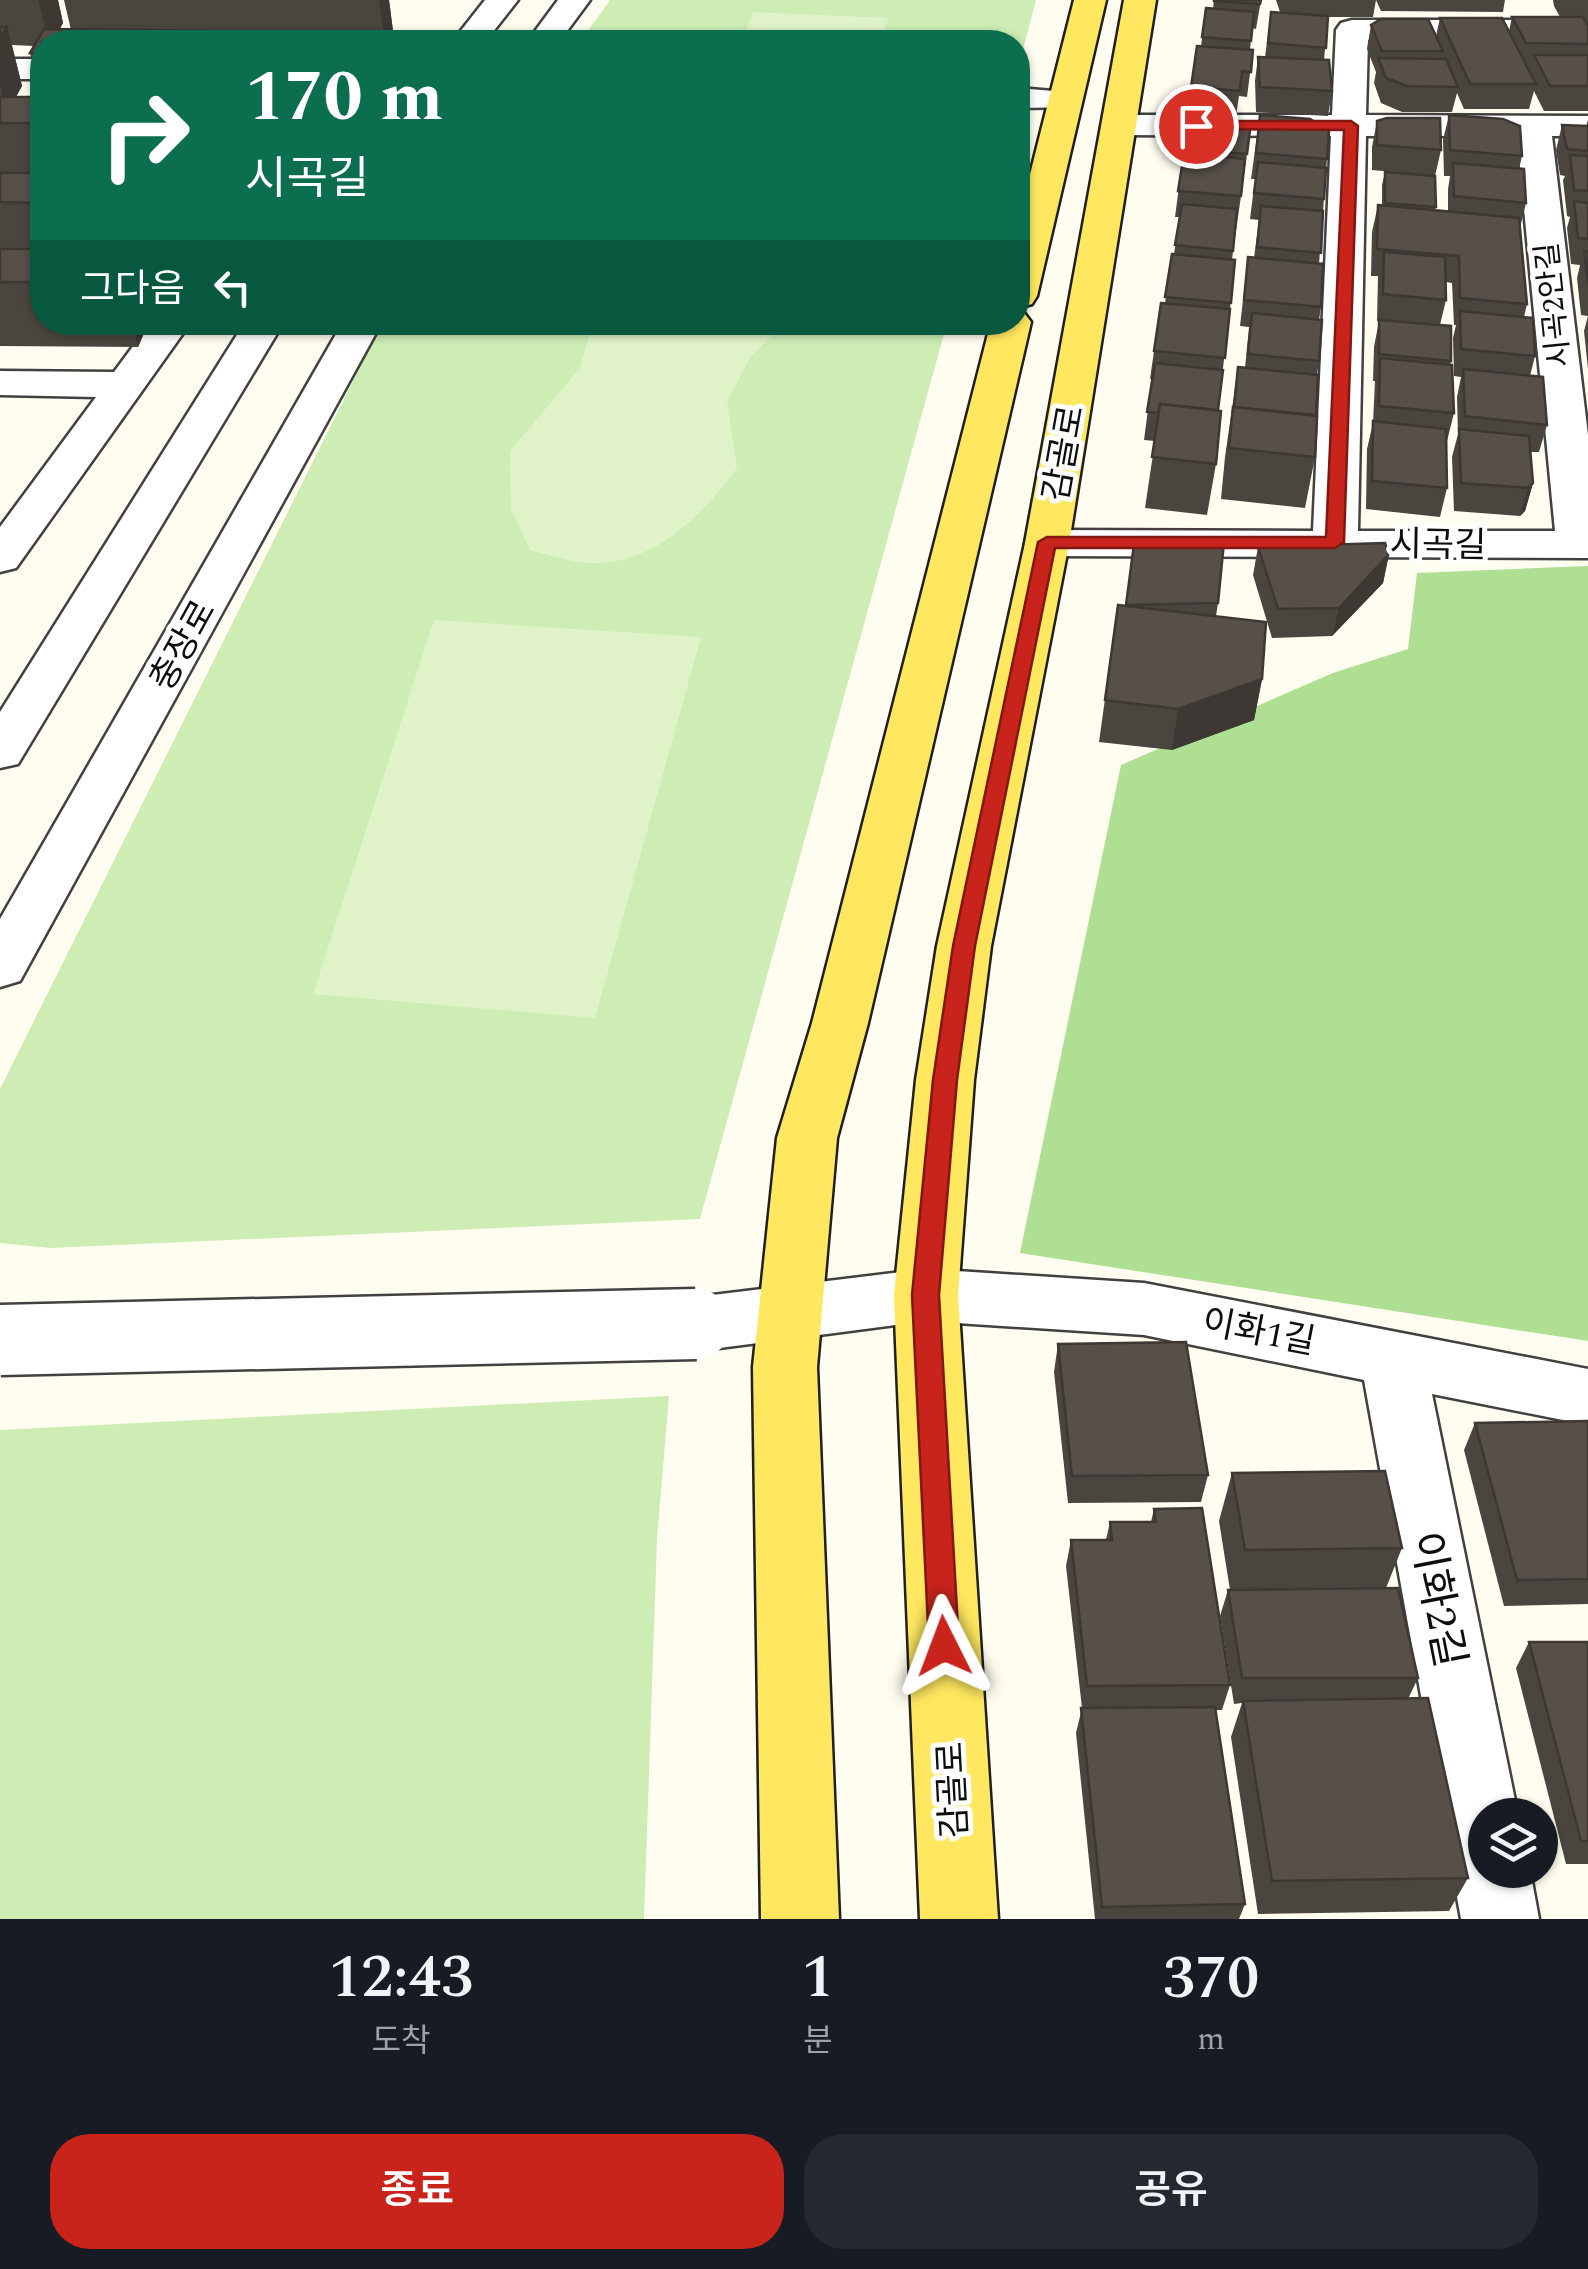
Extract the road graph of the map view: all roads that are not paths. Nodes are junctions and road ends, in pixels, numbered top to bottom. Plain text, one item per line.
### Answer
1 (502, 0) edge
2 (574, 0) edge
3 (1090, 0) edge
4 (1140, 0) edge
5 (1526, 15) edge
6 (478, 30) edge
7 (552, 30) edge
8 (1588, 30) edge
9 (0, 68) edge
10 (30, 69) edge
11 (1030, 98) edge
12 (1066, 100) junction
13 (1119, 126) junction
14 (1351, 126) junction
15 (1534, 126) junction
16 (1588, 126) edge
17 (1030, 246) edge
18 (163, 335) edge
19 (257, 335) edge
20 (356, 335) edge
21 (1008, 335) edge
22 (0, 383) edge
23 (127, 385) junction
24 (0, 496) edge
25 (45, 498) junction
26 (1047, 542) junction
27 (1335, 542) junction
28 (1583, 545) edge
29 (0, 558) edge
30 (0, 752) edge
31 (0, 967) edge
32 (926, 1295) junction
33 (792, 1309) junction
34 (0, 1340) edge
35 (1392, 1357) junction
36 (1588, 1397) edge
37 (1477, 1798) edge
38 (1494, 1888) edge
39 (800, 1919) edge
40 (959, 1919) edge
41 (1500, 1919) edge

1 - 6 street
2 - 7 street
3 - 12 main road
4 - 13 main road, 감골로
5 - 8 street
5 - 14 street
9 - 10 street
11 - 12 street
12 - 17 main road
13 - 14 street
13 - 26 main road, 감골로
14 - 15 street
14 - 27 street
15 - 16 street
15 - 28 street, 시곡2안길
18 - 23 street
19 - 30 street
20 - 31 street, 충장로
21 - 33 main road
22 - 23 street
23 - 25 street
24 - 25 street
25 - 29 street
26 - 27 street, 시곡길
26 - 32 main road, 감골로
27 - 28 street, 시곡길
32 - 33 street, 이화1길
32 - 35 street, 이화1길
32 - 40 main road, 감골로
33 - 34 street, 이화1길, bridge
33 - 39 main road
35 - 36 street, 이화1길
35 - 37 street, 이화2길
38 - 41 street

